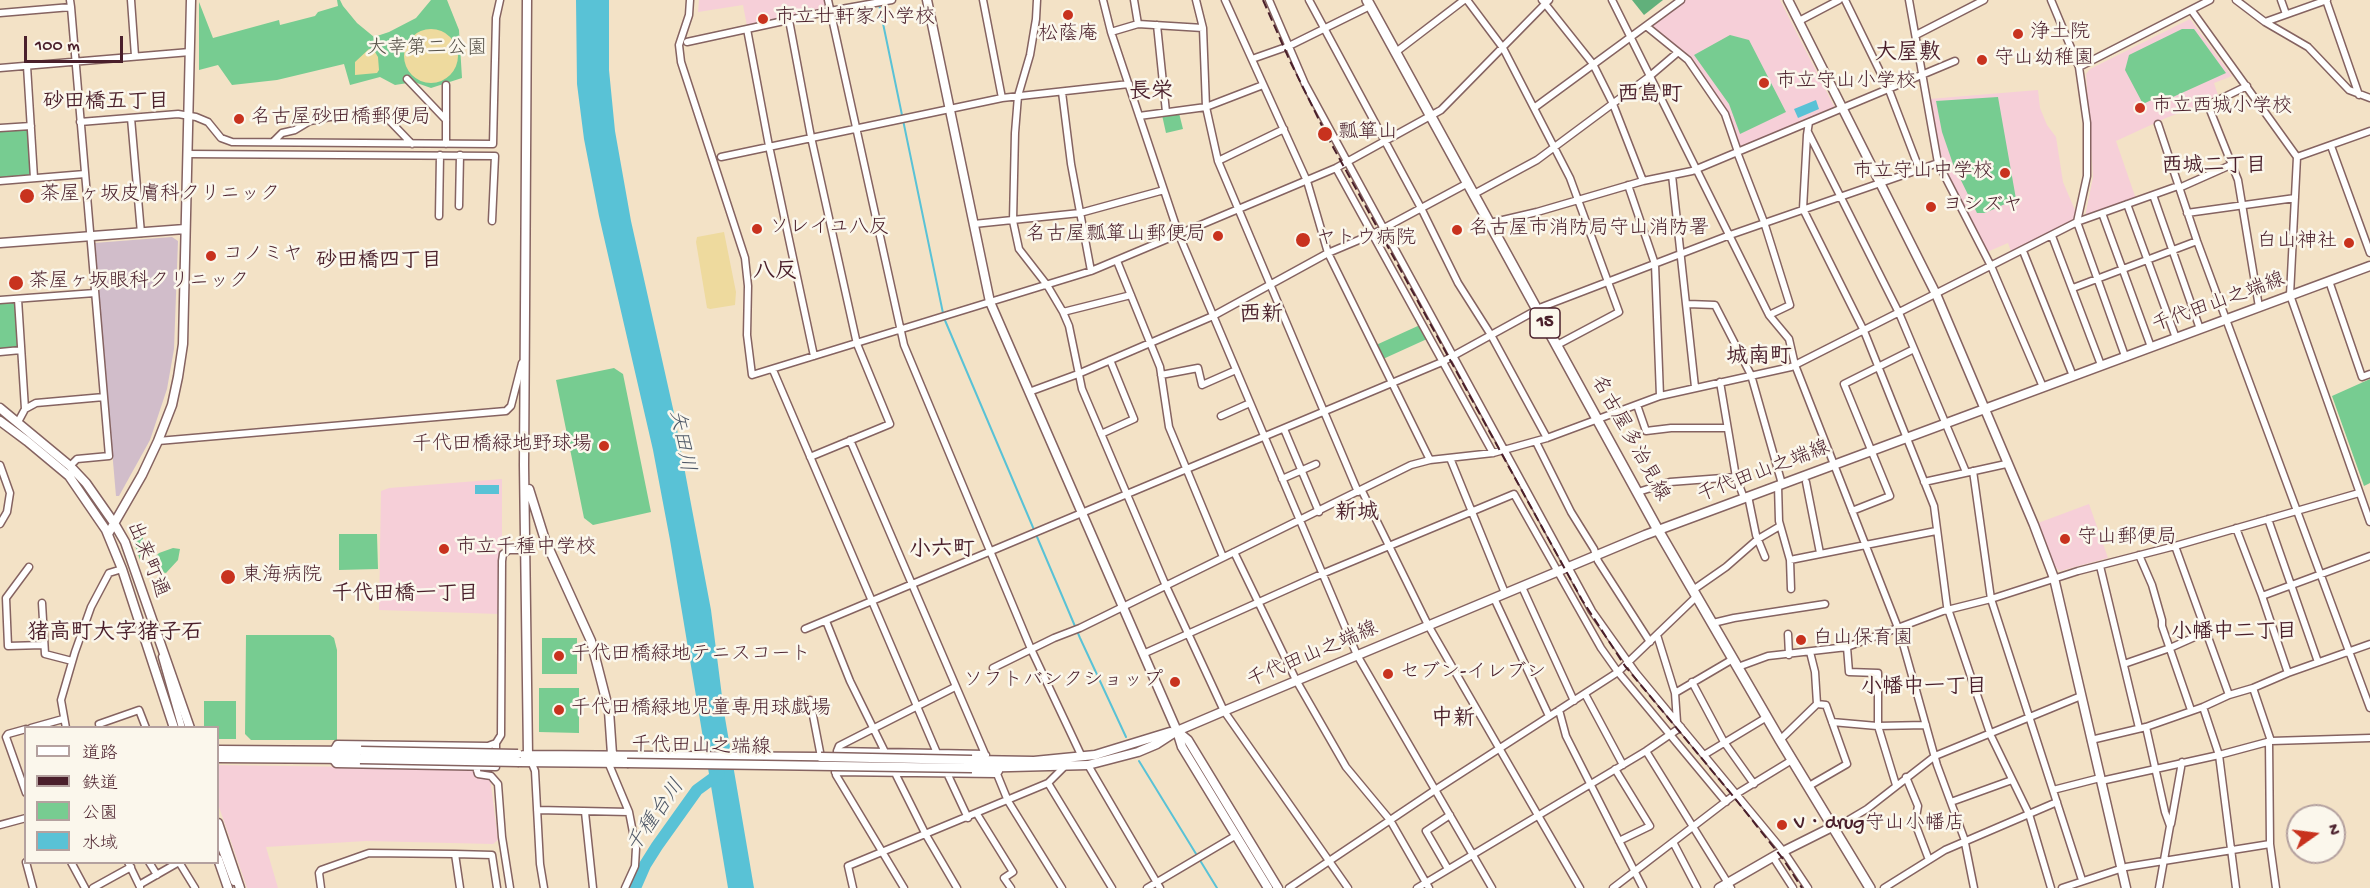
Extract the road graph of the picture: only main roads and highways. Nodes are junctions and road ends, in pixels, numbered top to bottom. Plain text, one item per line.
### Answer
1 (1369, 3) edge
2 (1870, 888) edge

1 - 2 main road, 名古屋多治見線 / 15

